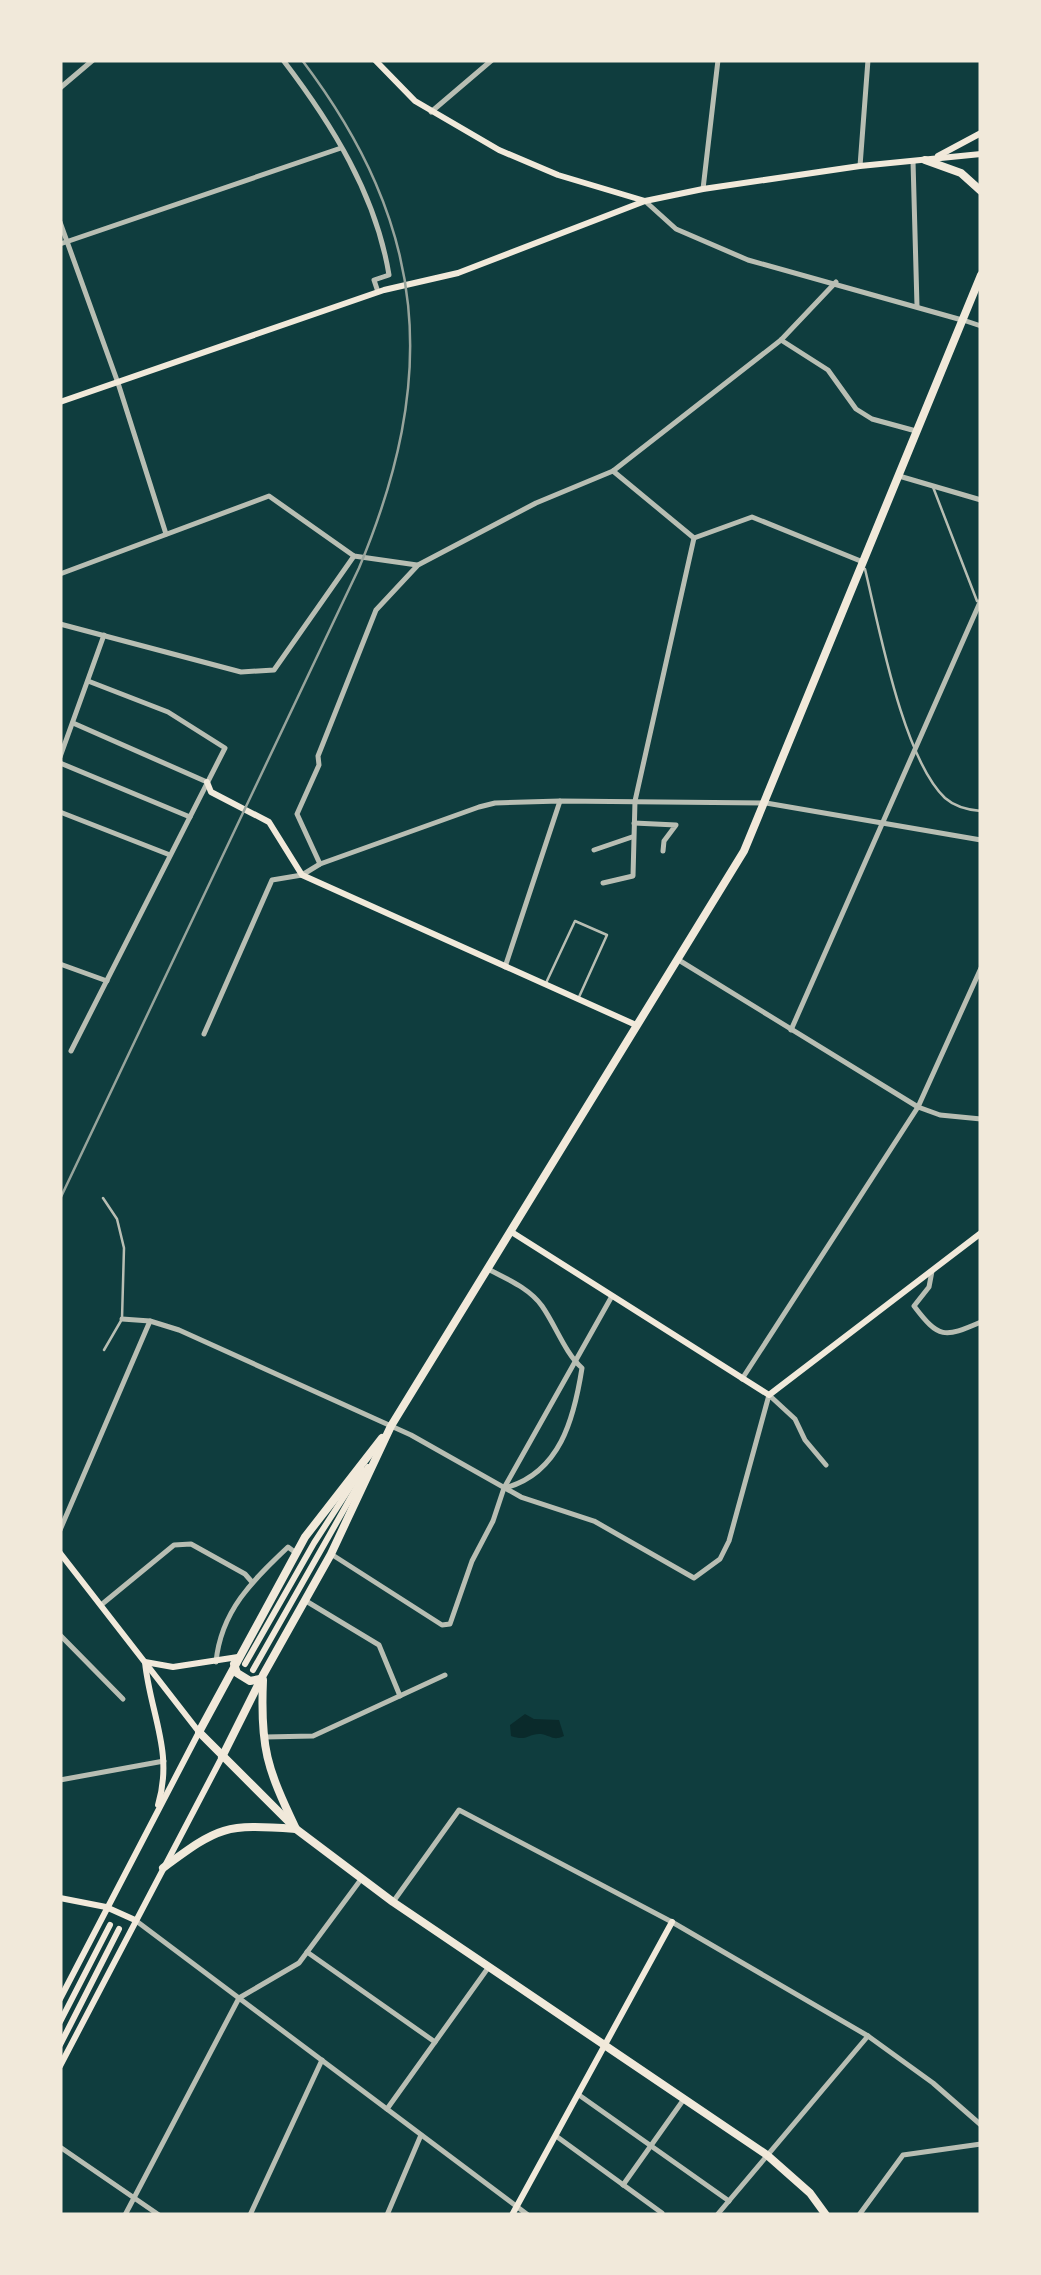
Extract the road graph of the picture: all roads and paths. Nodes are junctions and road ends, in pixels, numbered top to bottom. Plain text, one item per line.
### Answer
1 (90, 60) edge
2 (284, 60) edge
3 (374, 60) edge
4 (492, 60) edge
5 (718, 60) edge
6 (868, 60) edge
7 (60, 88) edge
8 (431, 112) junction
9 (981, 132) edge
10 (341, 148) junction
11 (981, 154) edge
12 (930, 159) junction
13 (912, 161) junction
14 (860, 166) junction
15 (703, 188) junction
16 (981, 191) edge
17 (646, 201) junction
18 (60, 222) edge
19 (64, 243) edge
20 (981, 275) edge
21 (836, 282) junction
22 (378, 292) junction
23 (917, 306) junction
24 (963, 320) junction
25 (981, 326) edge
26 (781, 340) junction
27 (118, 384) junction
28 (60, 402) edge
29 (916, 431) junction
30 (613, 471) junction
31 (899, 476) junction
32 (932, 486) junction
33 (981, 500) edge
34 (166, 534) junction
35 (694, 538) junction
36 (354, 556) junction
37 (863, 563) junction
38 (418, 565) junction
39 (60, 574) edge
40 (980, 604) edge
41 (60, 624) edge
42 (104, 636) junction
43 (88, 681) junction
44 (72, 723) junction
45 (914, 752) junction
46 (60, 760) edge
47 (207, 782) junction
48 (560, 801) junction
49 (635, 801) junction
50 (766, 803) junction
51 (981, 810) edge
52 (60, 812) edge
53 (190, 817) junction
54 (634, 823) junction
55 (882, 823) junction
56 (632, 836) junction
57 (981, 840) edge
58 (594, 850) dead end
59 (663, 851) dead end
60 (170, 856) junction
61 (320, 864) junction
62 (302, 875) junction
63 (603, 883) dead end
64 (677, 959) junction
65 (60, 964) edge
66 (504, 967) junction
67 (981, 968) edge
68 (106, 981) junction
69 (544, 985) junction
70 (578, 998) junction
71 (636, 1026) junction
72 (791, 1030) junction
73 (204, 1034) dead end
74 (71, 1051) dead end
75 (918, 1107) junction
76 (981, 1119) edge
77 (103, 1198) dead end
78 (509, 1230) junction
79 (981, 1233) edge
80 (486, 1268) junction
81 (932, 1269) junction
82 (613, 1296) junction
83 (122, 1319) junction
84 (150, 1322) junction
85 (981, 1322) edge
86 (104, 1350) dead end
87 (573, 1360) junction
88 (742, 1379) junction
89 (768, 1395) junction
90 (390, 1426) junction
91 (826, 1464) dead end
92 (504, 1488) junction
93 (60, 1530) edge
94 (296, 1552) junction
95 (60, 1553) edge
96 (331, 1554) junction
97 (252, 1582) junction
98 (306, 1601) junction
99 (101, 1605) junction
100 (60, 1635) edge
101 (146, 1662) junction
102 (216, 1662) junction
103 (239, 1662) junction
104 (253, 1670) dead end
105 (445, 1675) dead end
106 (262, 1677) junction
107 (400, 1696) junction
108 (123, 1699) dead end
109 (200, 1732) junction
110 (262, 1736) junction
111 (222, 1757) junction
112 (164, 1761) junction
113 (60, 1780) edge
114 (153, 1820) junction
115 (296, 1829) junction
116 (162, 1868) junction
117 (362, 1878) junction
118 (60, 1898) edge
119 (393, 1902) junction
120 (106, 1907) junction
121 (135, 1920) junction
122 (672, 1922) junction
123 (110, 1924) dead end
124 (119, 1929) dead end
125 (307, 1952) junction
126 (488, 1968) junction
127 (239, 1998) junction
128 (60, 1999) edge
129 (60, 2022) edge
130 (868, 2036) junction
131 (435, 2042) junction
132 (60, 2045) edge
133 (606, 2046) junction
134 (322, 2060) junction
135 (60, 2066) edge
136 (579, 2095) junction
137 (684, 2099) junction
138 (387, 2109) junction
139 (981, 2125) edge
140 (421, 2135) junction
141 (556, 2136) junction
142 (981, 2144) edge
143 (651, 2145) junction
144 (60, 2147) edge
145 (766, 2155) junction
146 (624, 2185) junction
147 (134, 2198) junction
148 (729, 2201) junction
149 (516, 2206) junction
150 (662, 2213) edge
151 (125, 2215) edge
152 (159, 2215) edge
153 (250, 2215) edge
154 (387, 2215) edge
155 (512, 2215) edge
156 (528, 2215) edge
157 (717, 2215) edge
158 (826, 2215) edge
159 (860, 2215) edge

1 - 7 street
2 - 10 street
3 - 8 main road
4 - 8 street
5 - 15 street
6 - 14 street
8 - 17 main road
9 - 12 main road
10 - 19 street
10 - 22 street
11 - 12 main road
12 - 13 main road
12 - 16 main road
13 - 14 main road
13 - 23 street
14 - 15 main road
15 - 17 main road
17 - 21 street
17 - 22 main road
18 - 19 street
19 - 27 street
20 - 24 main road
21 - 23 street
21 - 26 street
22 - 27 main road
23 - 24 street
24 - 25 street
24 - 29 main road
26 - 29 street
26 - 30 street
27 - 28 main road
27 - 34 street
29 - 31 main road
30 - 35 street
30 - 38 street
31 - 32 street
31 - 37 main road
32 - 33 street
32 - 40 lane
34 - 36 street
34 - 39 street
35 - 37 street
35 - 49 street
36 - 38 street
36 - 42 street
37 - 45 lane
37 - 50 main road
38 - 61 street
40 - 45 street
41 - 42 street
42 - 43 street
43 - 44 street
43 - 47 street
44 - 46 street
44 - 47 street
45 - 51 lane
45 - 55 street
46 - 53 street
47 - 53 street
47 - 62 main road
48 - 49 street
48 - 61 street
48 - 66 street
49 - 50 street
49 - 54 street
50 - 55 street
50 - 64 main road
52 - 60 street
53 - 60 street
54 - 56 street
54 - 59 street
55 - 57 street
55 - 72 street
56 - 58 street
56 - 63 street
60 - 68 street
61 - 62 street
62 - 66 main road
62 - 73 street
64 - 71 main road
64 - 72 street
65 - 68 street
66 - 69 main road
67 - 75 street
68 - 74 street
69 - 70 main road
69 - 70 lane
70 - 71 main road
71 - 78 main road
72 - 75 street
75 - 76 street
75 - 88 street
77 - 83 lane
78 - 80 main road
78 - 82 main road
79 - 81 main road
80 - 87 street
80 - 90 main road
81 - 85 street
81 - 89 main road
82 - 87 street
82 - 88 main road
83 - 84 street
83 - 86 lane
84 - 90 street
84 - 93 street
87 - 92 street
87 - 92 street
88 - 89 main road
89 - 91 street
89 - 92 street
90 - 92 street
90 - 94 main road
90 - 96 main road
90 - 103 main road
90 - 104 main road
92 - 96 street
94 - 97 street
94 - 103 main road
95 - 99 main road
96 - 98 main road
97 - 99 street
97 - 102 street
98 - 106 main road
98 - 107 street
99 - 101 main road
100 - 108 street
101 - 102 main road
101 - 109 main road
101 - 112 main road
102 - 103 main road
103 - 106 main road
103 - 109 main road
105 - 107 street
106 - 110 main road
106 - 111 main road
107 - 110 street
109 - 111 main road
109 - 114 main road
110 - 115 main road
111 - 115 main road
111 - 116 main road
112 - 113 street
112 - 114 main road
114 - 120 main road
115 - 116 main road
115 - 117 main road
116 - 121 main road
117 - 119 main road
117 - 125 street
118 - 120 main road
119 - 122 street
119 - 126 main road
120 - 121 main road
120 - 128 main road
121 - 127 street
121 - 135 main road
122 - 130 street
122 - 133 main road
123 - 129 main road
124 - 132 main road
125 - 127 street
125 - 131 street
126 - 131 street
126 - 133 main road
127 - 134 street
127 - 147 street
130 - 139 street
130 - 145 street
131 - 138 street
133 - 136 main road
133 - 137 main road
134 - 138 street
134 - 153 street
136 - 141 main road
136 - 143 street
137 - 143 street
137 - 145 main road
138 - 140 street
140 - 149 street
140 - 154 street
141 - 146 street
141 - 149 main road
142 - 159 street
143 - 146 street
143 - 148 street
144 - 147 street
145 - 148 street
145 - 158 main road
146 - 150 street
147 - 151 street
147 - 152 street
148 - 157 street
149 - 155 main road
149 - 156 street

